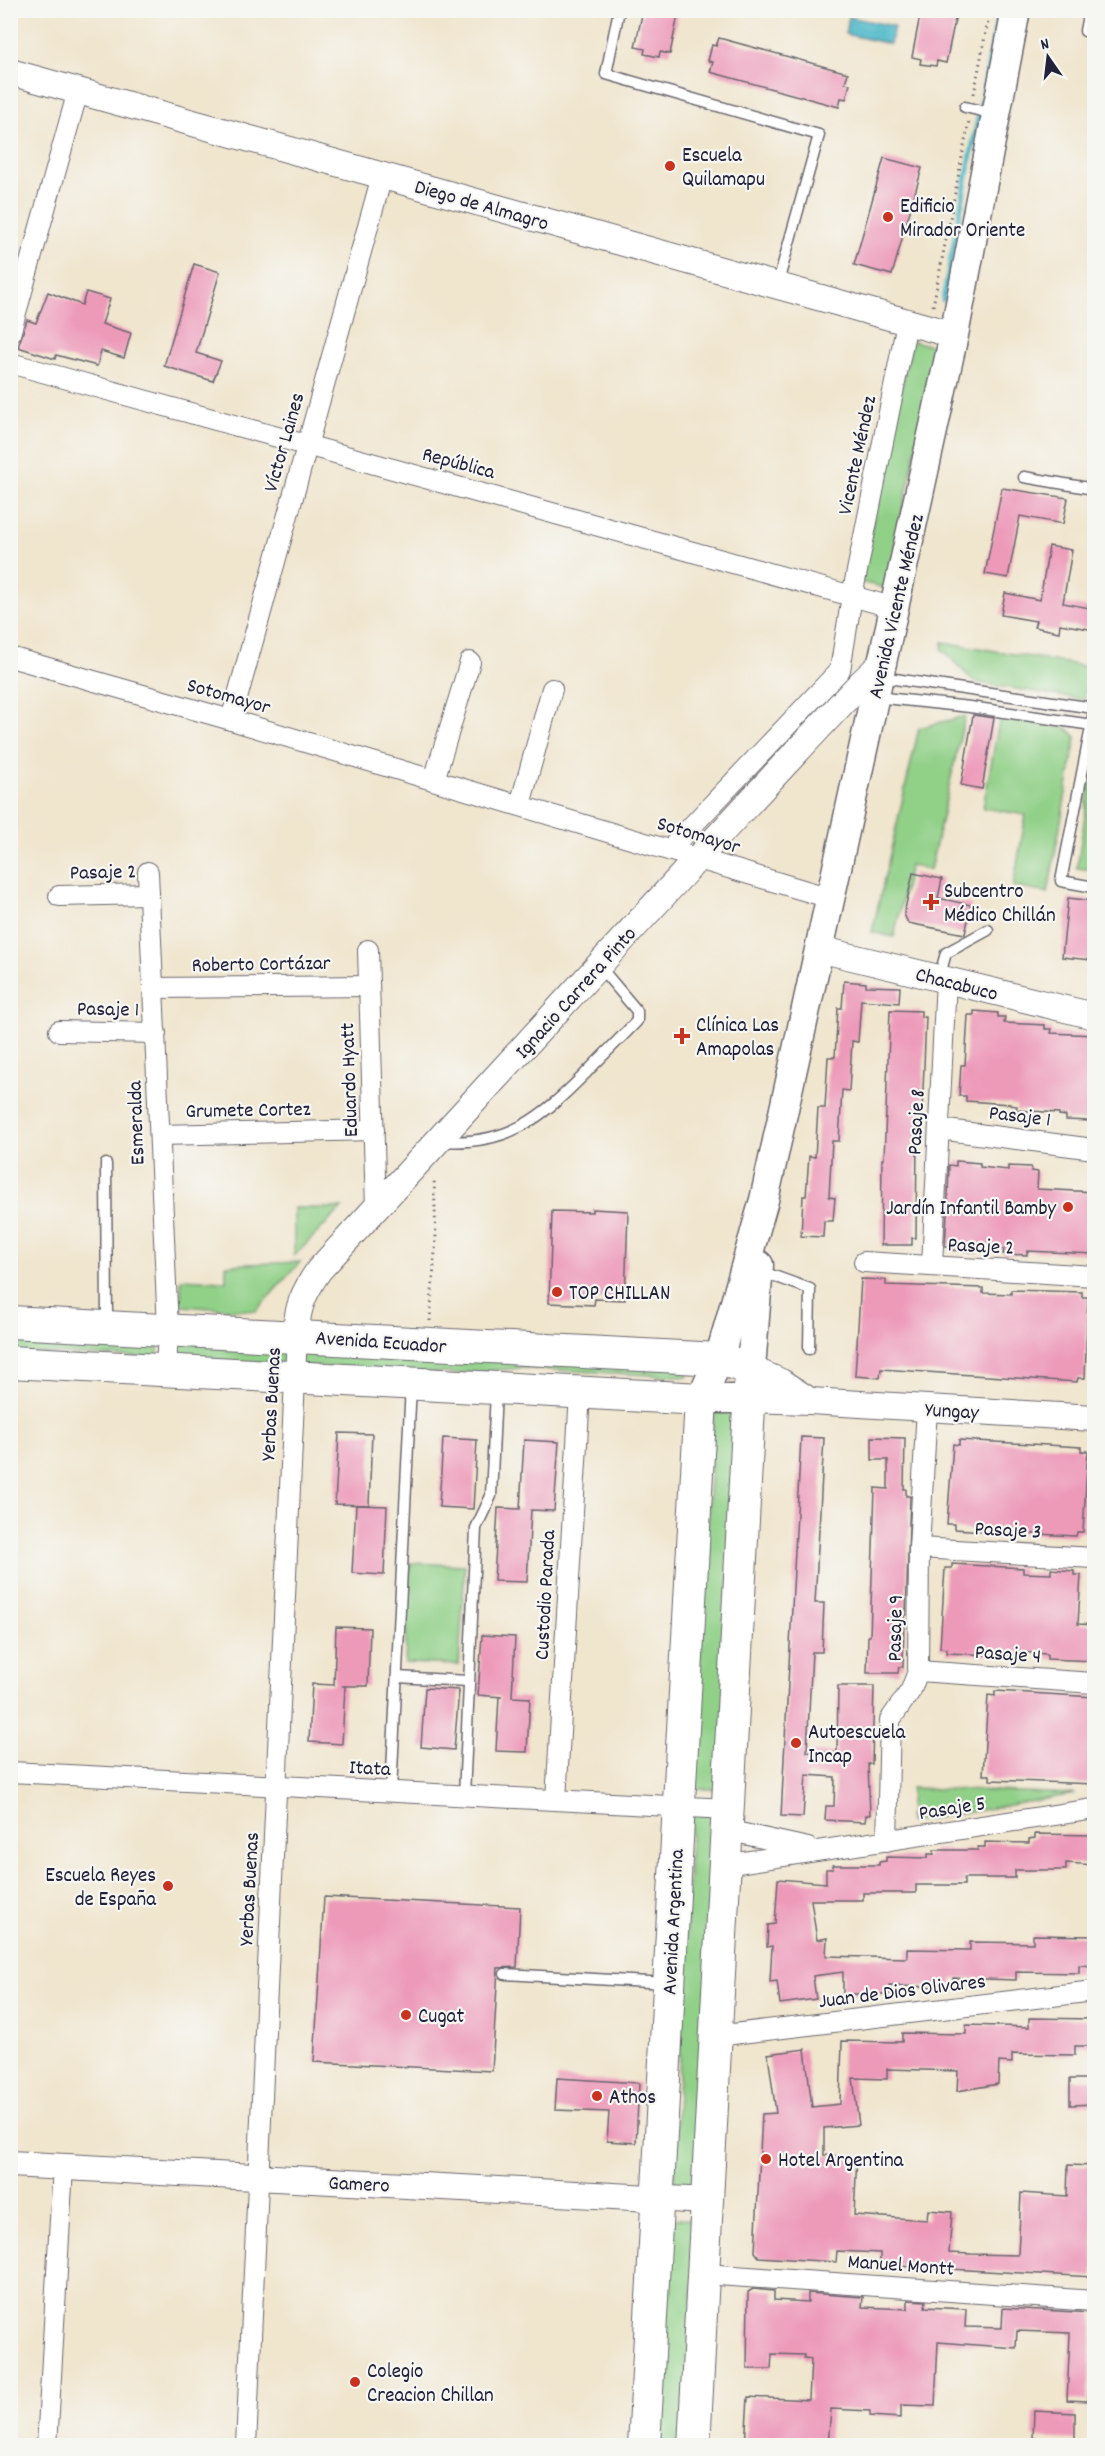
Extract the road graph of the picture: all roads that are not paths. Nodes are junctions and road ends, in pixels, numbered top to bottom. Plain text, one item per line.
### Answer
1 (619, 10) edge
2 (1016, 10) edge
3 (1089, 10) edge
4 (1085, 31) dead end
5 (10, 72) edge
6 (78, 91) junction
7 (382, 176) junction
8 (777, 286) junction
9 (907, 323) junction
10 (10, 334) edge
11 (954, 335) junction
12 (10, 363) edge
13 (307, 445) junction
14 (1024, 477) dead end
15 (1095, 489) edge
16 (852, 596) junction
17 (895, 608) junction
18 (10, 657) edge
19 (470, 662) dead end
20 (879, 679) junction
21 (552, 689) dead end
22 (1095, 710) edge
23 (231, 720) junction
24 (1092, 725) junction
25 (434, 780) junction
26 (519, 806) junction
27 (669, 850) junction
28 (696, 858) junction
29 (148, 872) dead end
30 (1095, 887) edge
31 (149, 894) junction
32 (59, 896) dead end
33 (830, 898) junction
34 (988, 930) dead end
35 (368, 950) dead end
36 (819, 950) junction
37 (599, 966) junction
38 (943, 980) junction
39 (369, 986) junction
40 (153, 988) junction
41 (1095, 1016) edge
42 (59, 1031) dead end
43 (156, 1033) junction
44 (939, 1129) junction
45 (374, 1130) junction
46 (160, 1135) junction
47 (436, 1144) junction
48 (1095, 1149) edge
49 (106, 1164) dead end
50 (764, 1200) junction
51 (376, 1208) junction
52 (864, 1262) dead end
53 (932, 1266) junction
54 (758, 1271) junction
55 (1095, 1276) edge
56 (10, 1322) edge
57 (107, 1327) junction
58 (168, 1330) junction
59 (297, 1335) junction
60 (809, 1349) dead end
61 (719, 1359) junction
62 (10, 1362) edge
63 (166, 1371) junction
64 (295, 1378) junction
65 (411, 1384) junction
66 (750, 1384) junction
67 (496, 1388) junction
68 (580, 1393) junction
69 (701, 1399) junction
70 (927, 1408) junction
71 (1095, 1418) edge
72 (919, 1548) junction
73 (1095, 1558) edge
74 (918, 1671) junction
75 (397, 1677) junction
76 (468, 1681) junction
77 (1095, 1683) edge
78 (10, 1773) edge
79 (277, 1786) junction
80 (391, 1792) junction
81 (464, 1796) junction
82 (556, 1800) junction
83 (679, 1807) junction
84 (1095, 1809) edge
85 (727, 1820) junction
86 (887, 1841) junction
87 (817, 1850) junction
88 (724, 1865) junction
89 (505, 1974) dead end
90 (669, 1983) junction
91 (1095, 1991) edge
92 (716, 2036) junction
93 (10, 2164) edge
94 (63, 2167) junction
95 (260, 2177) junction
96 (657, 2199) junction
97 (707, 2201) junction
98 (704, 2274) junction
99 (1095, 2301) edge
100 (47, 2445) edge
101 (246, 2445) edge
102 (644, 2445) edge
103 (694, 2445) edge

1 - 8 lane
2 - 11 main road, Avenida Vicente Méndez
3 - 4 lane
5 - 6 street, Diego de Almagro
6 - 7 street, Diego de Almagro
6 - 10 street
7 - 8 street, Diego de Almagro
7 - 13 street, Víctor Laines
8 - 9 street, Diego de Almagro
9 - 11 street, Diego de Almagro
9 - 16 street, Vicente Méndez
11 - 17 main road, Avenida Vicente Méndez
12 - 13 street, República
13 - 16 street, República
13 - 23 street, Víctor Laines
14 - 15 lane
16 - 17 street, República
16 - 27 street
17 - 20 main road, Avenida Vicente Méndez
18 - 23 street, Sotomayor
19 - 25 street
20 - 22 lane
20 - 24 lane
20 - 28 street, Ignacio Carrera Pinto
20 - 33 main road, Avenida Vicente Méndez
21 - 26 street
22 - 24 lane
23 - 25 street, Sotomayor
24 - 30 lane
25 - 26 street, Sotomayor
26 - 27 street, Sotomayor
27 - 28 street, Sotomayor
28 - 33 street, Sotomayor
28 - 37 street, Ignacio Carrera Pinto
29 - 31 street, Esmeralda
31 - 32 street, Pasaje 2
31 - 40 street, Esmeralda
33 - 36 main road, Avenida Vicente Méndez
34 - 38 lane
35 - 39 street, Eduardo Hyatt
36 - 38 street, Chacabuco
36 - 50 main road, Avenida Vicente Méndez
37 - 47 street, Ignacio Carrera Pinto
37 - 47 lane
38 - 41 street, Chacabuco
38 - 44 street, Pasaje 8
39 - 40 street, Roberto Cortázar
39 - 45 street, Eduardo Hyatt
40 - 43 street, Esmeralda
42 - 43 street, Pasaje 1
43 - 46 street, Esmeralda
44 - 48 street, Pasaje 1
44 - 53 street, Pasaje 8
45 - 46 street, Grumete Cortez
45 - 51 street, Eduardo Hyatt
46 - 58 street, Esmeralda
47 - 51 street, Ignacio Carrera Pinto
49 - 57 lane
50 - 54 main road, Avenida Vicente Méndez
50 - 61 main road, Avenida Vicente Méndez
51 - 59 street, Ignacio Carrera Pinto
52 - 53 street, Pasaje 2
53 - 55 street, Pasaje 2
54 - 60 lane
54 - 66 main road, Avenida Vicente Méndez
56 - 57 main road, Avenida Ecuador
57 - 58 main road, Avenida Ecuador
58 - 59 main road, Avenida Ecuador
58 - 63 street, Esmeralda
59 - 61 main road, Avenida Ecuador
59 - 64 street, Yerbas Buenas
61 - 66 main road, Avenida Ecuador
61 - 69 main road, Avenida Vicente Méndez
62 - 63 main road, Avenida Ecuador
63 - 64 main road, Avenida Ecuador
64 - 65 main road, Avenida Ecuador
64 - 79 street, Yerbas Buenas
65 - 67 main road, Avenida Ecuador
65 - 75 lane
66 - 69 main road, Avenida Ecuador
66 - 70 street, Yungay
66 - 85 main road
67 - 68 main road, Avenida Ecuador
67 - 76 lane
68 - 69 main road, Avenida Ecuador
68 - 82 street, Custodio Parada
69 - 83 main road, Avenida Argentina
70 - 71 street, Yungay
70 - 72 street, Pasaje 9
72 - 73 street, Pasaje 3
72 - 74 street, Pasaje 9
74 - 77 street, Pasaje 4
74 - 86 street, Pasaje 9
75 - 76 lane
75 - 80 lane
76 - 81 lane
78 - 79 street, Itata
79 - 80 street, Itata
79 - 95 street, Yerbas Buenas
80 - 81 street, Itata
81 - 82 street, Itata
82 - 83 street, Itata
83 - 85 street, Itata
83 - 90 main road, Avenida Argentina
84 - 86 street, Pasaje 5
85 - 87 street, Pasaje 5
85 - 88 main road
86 - 87 street, Pasaje 5
87 - 88 street, Pasaje 5
88 - 92 main road
89 - 90 lane
90 - 96 main road, Avenida Argentina
91 - 92 street, Juan de Dios Olivares
92 - 97 main road
93 - 94 street, Gamero
94 - 95 street, Gamero
94 - 100 street
95 - 96 street, Gamero
95 - 101 street, Yerbas Buenas
96 - 97 street, Gamero
96 - 102 main road, Avenida Argentina
97 - 98 main road
98 - 99 street, Manuel Montt
98 - 103 main road

